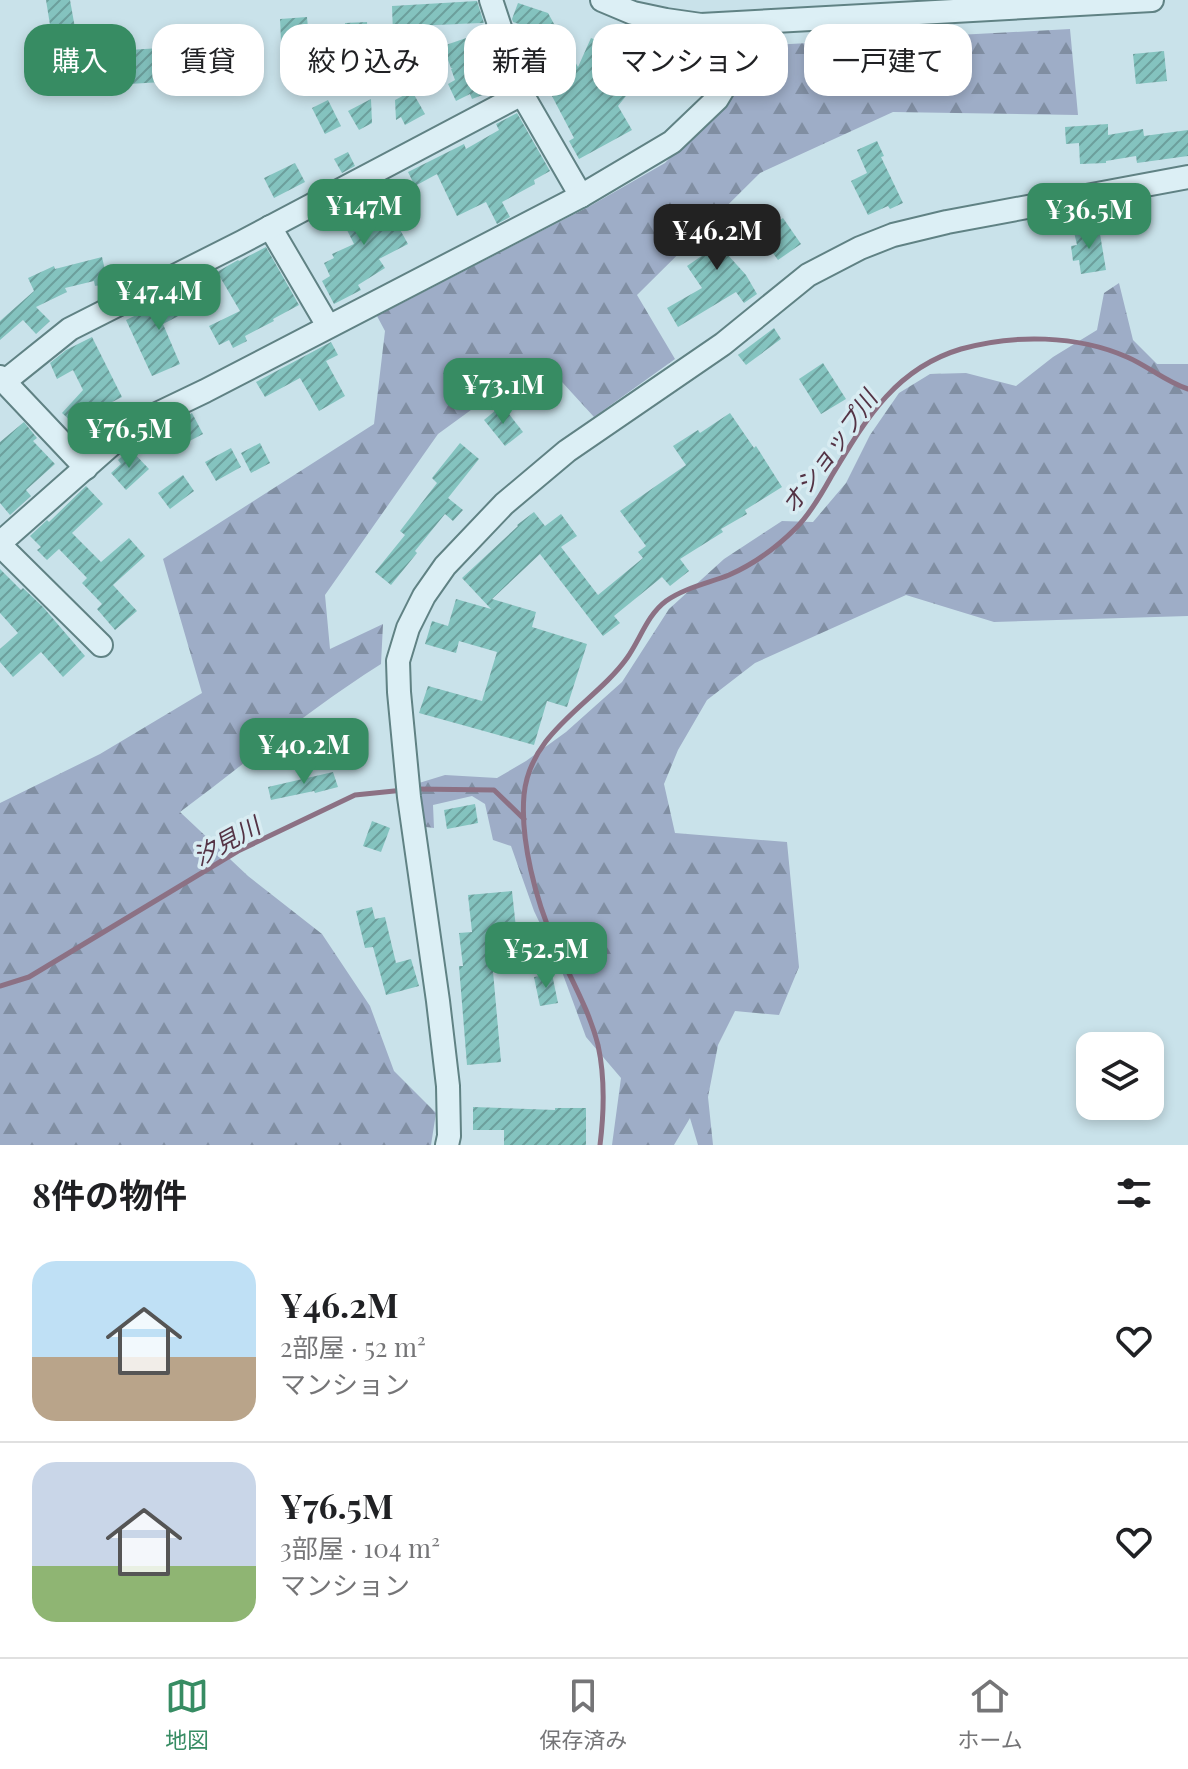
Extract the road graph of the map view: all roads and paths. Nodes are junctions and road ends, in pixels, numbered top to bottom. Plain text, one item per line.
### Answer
1 (491, 0) edge
2 (602, 0) edge
3 (1152, 0) edge
4 (756, 23) junction
5 (499, 24) edge
6 (518, 96) edge
7 (523, 96) edge
8 (1188, 177) edge
9 (581, 196) junction
10 (270, 227) junction
11 (328, 326) junction
12 (2, 379) edge
13 (86, 468) junction
14 (0, 544) edge
15 (101, 645) dead end
16 (447, 1145) edge

1 - 5 street
2 - 4 street
3 - 4 street
4 - 9 street
6 - 10 street
7 - 9 street
8 - 16 street
9 - 11 street
10 - 11 street
10 - 12 street
11 - 13 street
12 - 13 street
13 - 14 street
14 - 15 street

